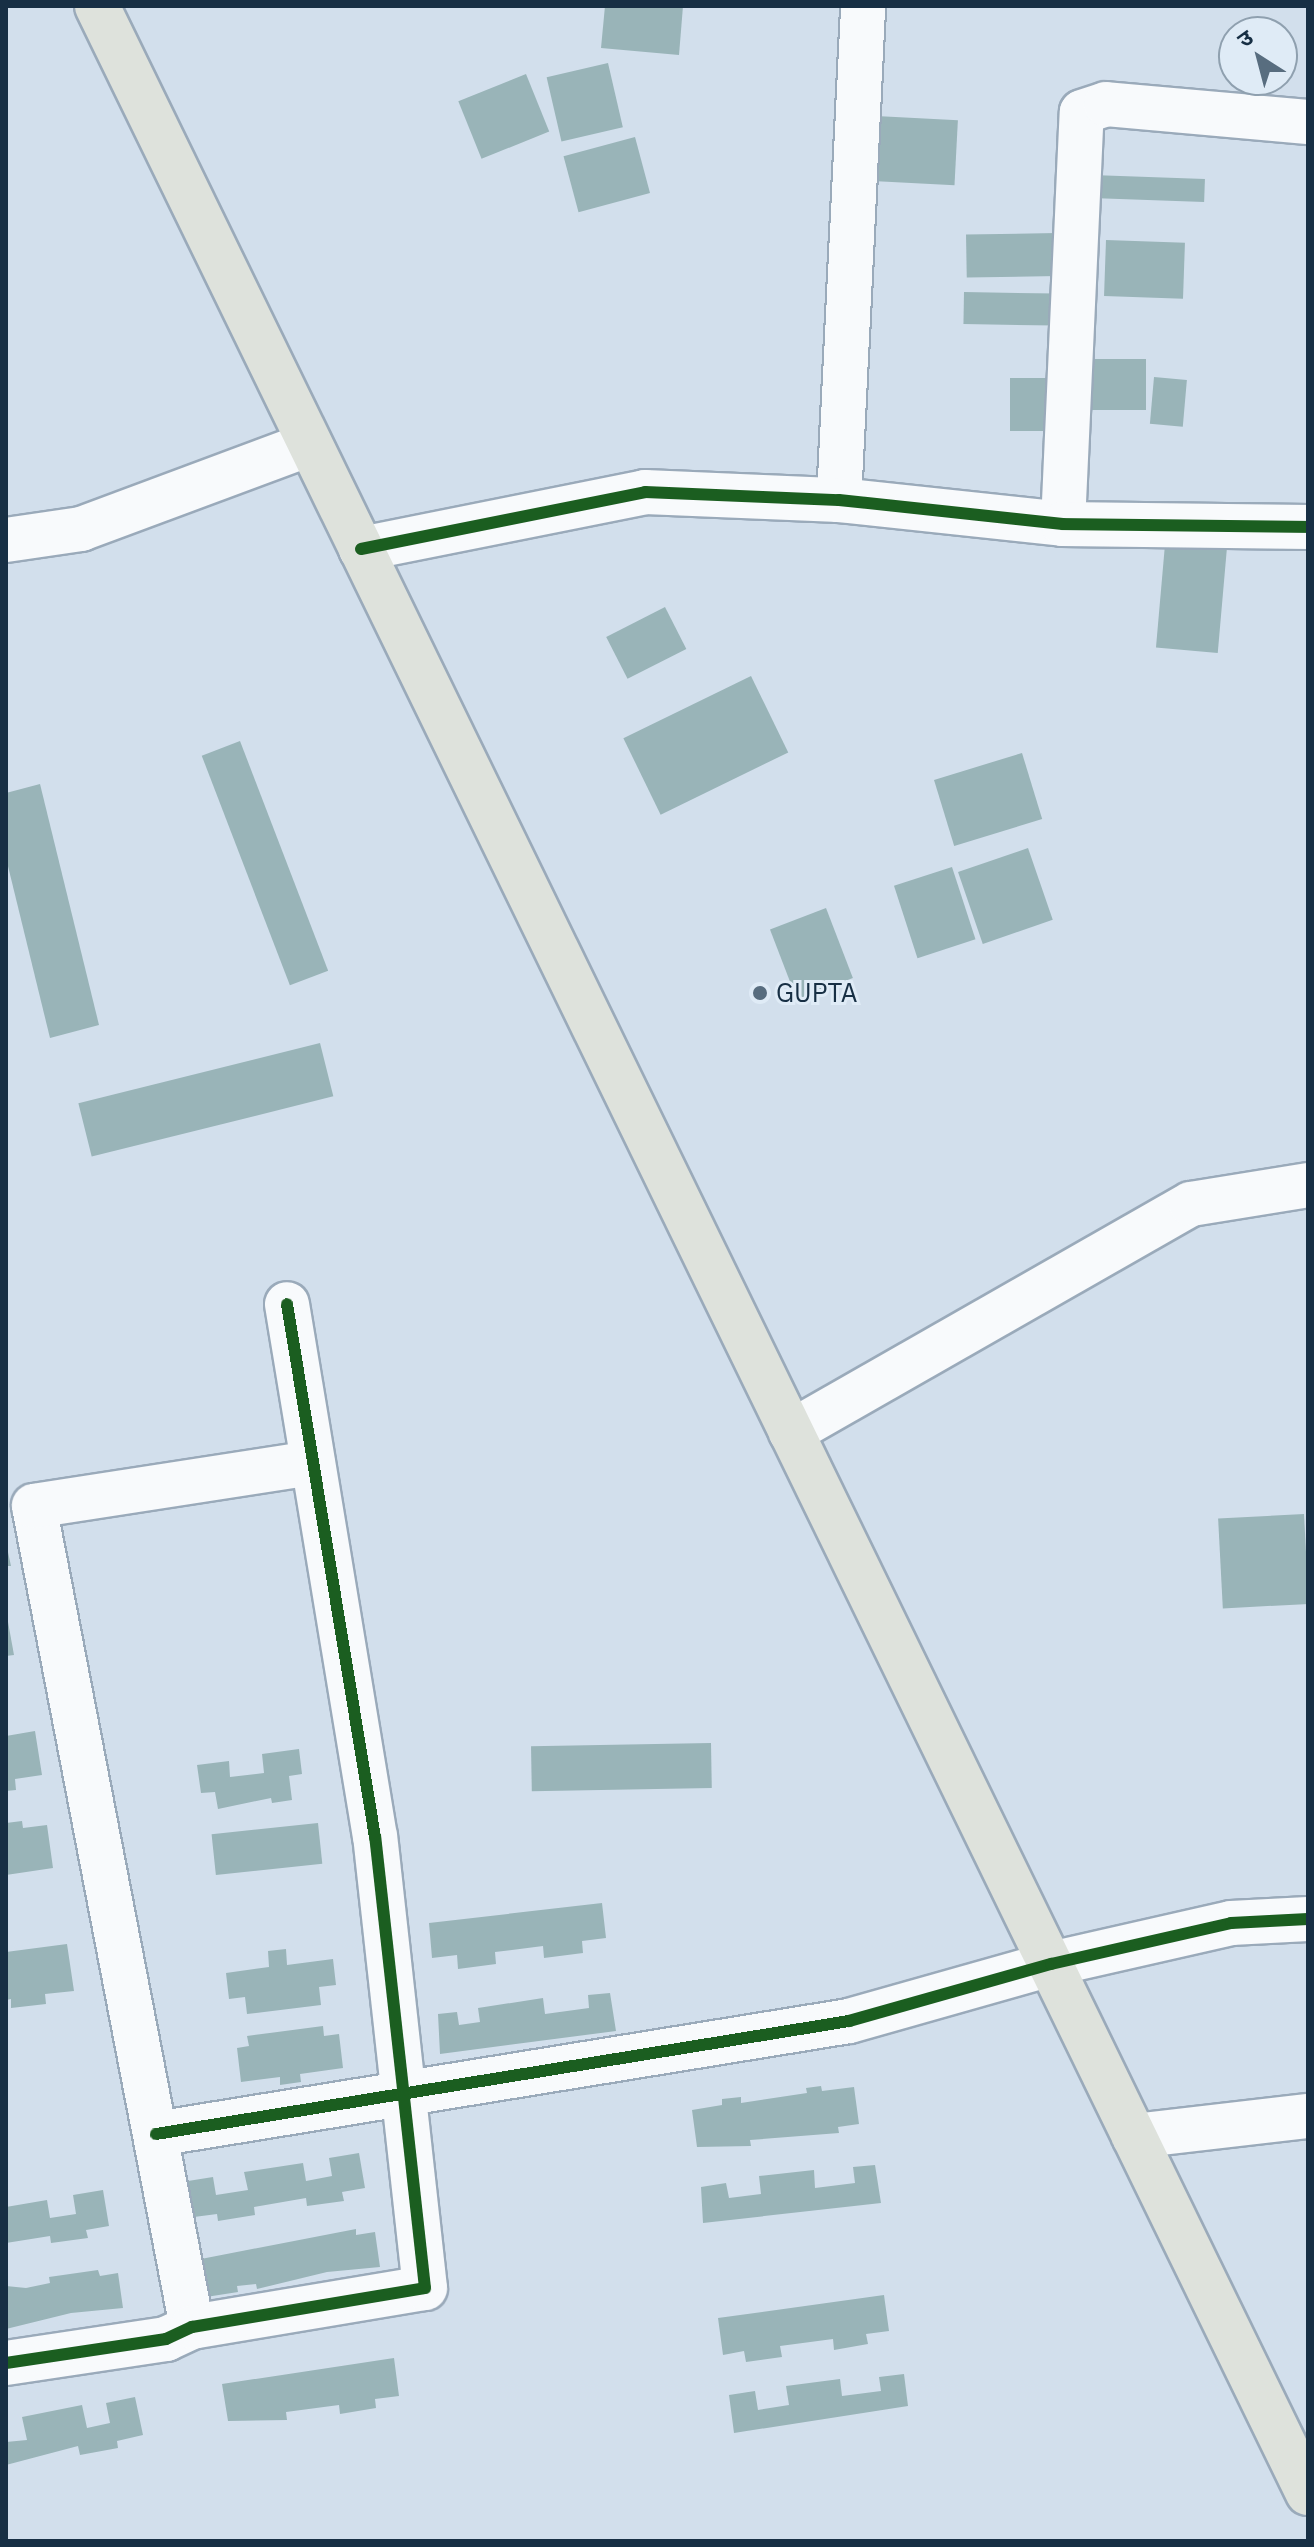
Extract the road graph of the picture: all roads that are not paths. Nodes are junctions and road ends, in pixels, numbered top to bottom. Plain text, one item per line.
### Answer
1 (97, 6) edge
2 (863, 6) edge
3 (1308, 122) edge
4 (310, 444) junction
5 (839, 500) junction
6 (1063, 524) junction
7 (1308, 527) edge
8 (6, 540) edge
9 (361, 549) junction
10 (1308, 1185) edge
11 (287, 1304) dead end
12 (791, 1432) junction
13 (313, 1463) junction
14 (1308, 1919) edge
15 (1051, 1964) junction
16 (407, 2093) junction
17 (1308, 2116) edge
18 (156, 2134) junction
19 (1134, 2136) junction
20 (192, 2327) junction
21 (6, 2363) edge
22 (1308, 2493) edge

1 - 4 main road
2 - 5 street
3 - 6 street
4 - 8 street
4 - 9 main road
5 - 6 street
5 - 9 street
6 - 7 street
9 - 12 main road
10 - 12 street
11 - 13 street
12 - 15 main road
13 - 16 street
13 - 18 street
14 - 15 street
15 - 16 street
15 - 19 main road
16 - 18 street
16 - 20 street
17 - 19 street
18 - 20 street
19 - 22 main road
20 - 21 street

